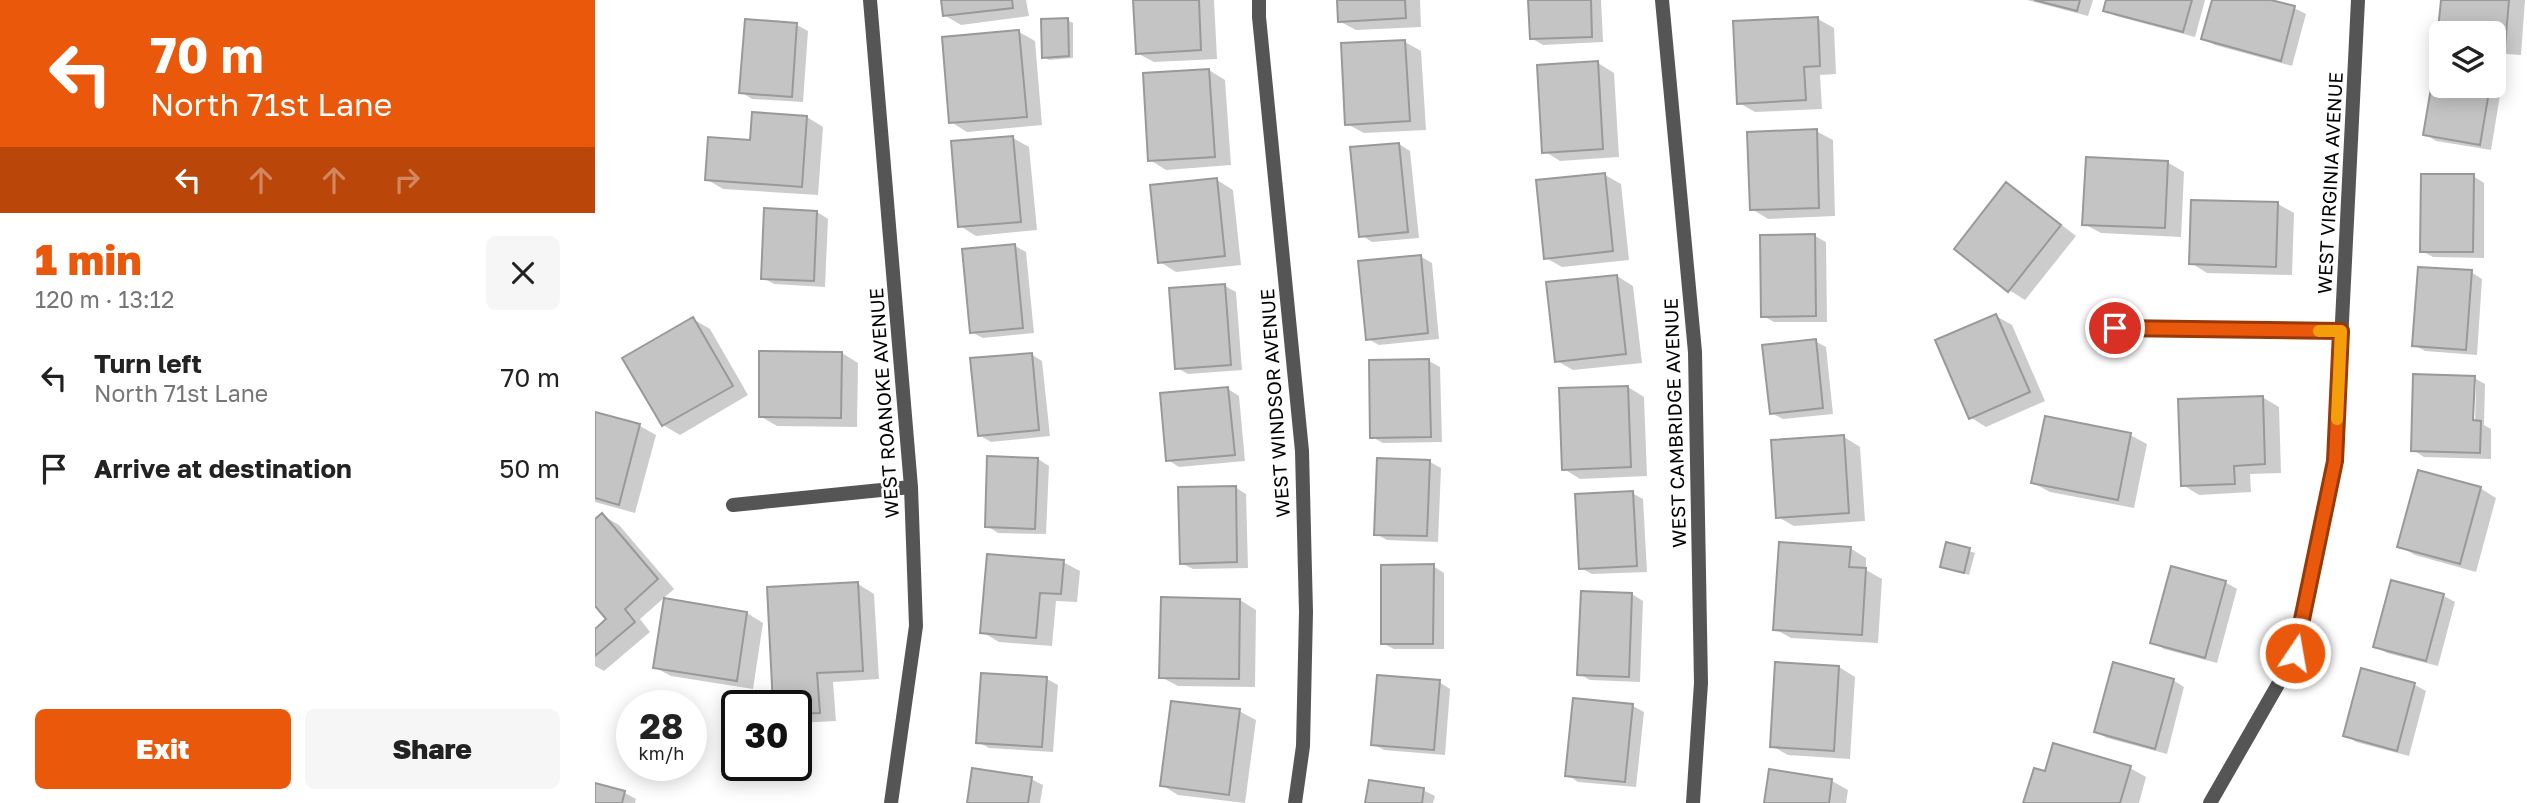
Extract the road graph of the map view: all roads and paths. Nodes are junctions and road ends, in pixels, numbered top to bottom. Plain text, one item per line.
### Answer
1 (870, 0) edge
2 (1259, 0) edge
3 (1662, 0) edge
4 (2358, 0) edge
5 (2115, 328) dead end
6 (2341, 331) junction
7 (911, 487) junction
8 (733, 505) dead end
9 (891, 803) edge
10 (1295, 803) edge
11 (1693, 803) edge
12 (2210, 803) edge

1 - 7 street, WEST ROANOKE AVENUE
2 - 10 street, WEST WINDSOR AVENUE
3 - 11 street, WEST CAMBRIDGE AVENUE
4 - 6 street, WEST VIRGINIA AVENUE
5 - 6 street
6 - 12 street, WEST VIRGINIA AVENUE
7 - 8 street
7 - 9 street, WEST ROANOKE AVENUE

